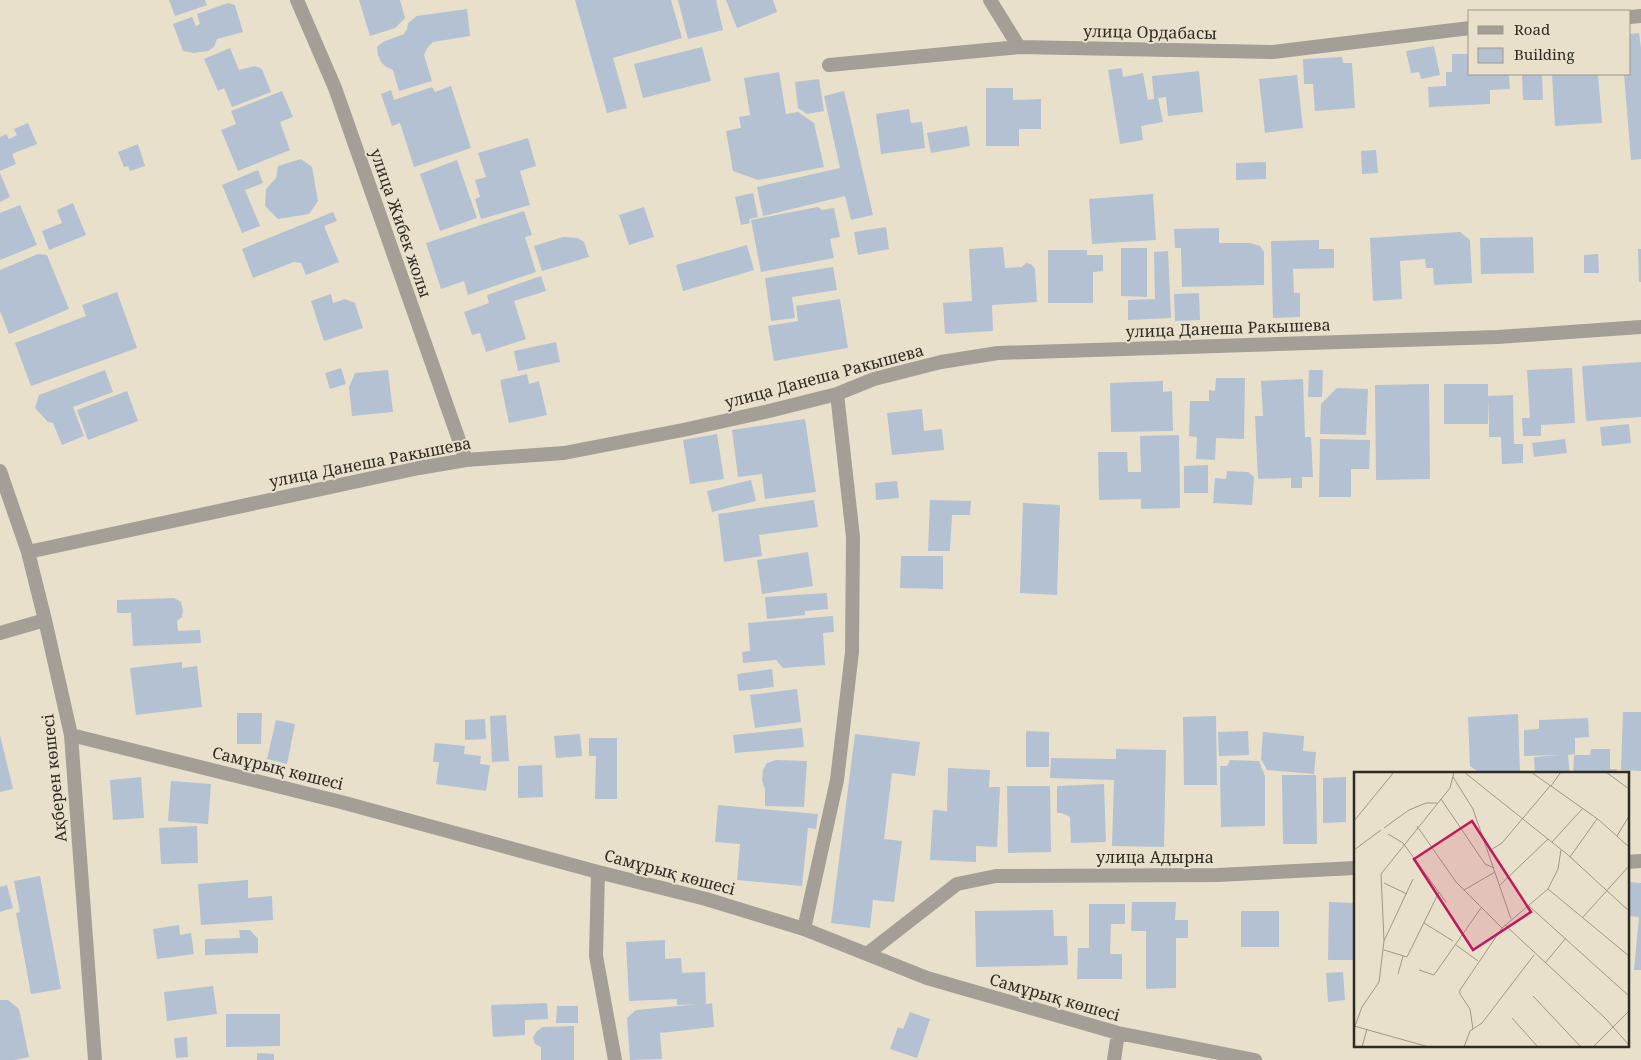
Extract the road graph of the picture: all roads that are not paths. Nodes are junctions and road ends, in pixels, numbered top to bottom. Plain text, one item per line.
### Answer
1 (297, 0) edge
2 (990, 0) edge
3 (1468, 28) edge
4 (1019, 47) junction
5 (829, 64) dead end
6 (1641, 327) edge
7 (837, 394) junction
8 (466, 460) junction
9 (0, 471) edge
10 (28, 552) junction
11 (45, 620) junction
12 (0, 633) edge
13 (71, 735) junction
14 (1641, 861) edge
15 (1628, 862) edge
16 (1354, 868) edge
17 (598, 872) junction
18 (804, 929) junction
19 (866, 954) junction
20 (1118, 1033) junction
21 (96, 1060) edge
22 (615, 1060) edge
23 (1114, 1060) edge
24 (1255, 1060) edge

1 - 8 street, улица Жибек жолы
2 - 4 street
3 - 4 street, улица Ордабасы
4 - 5 street, улица Ордабасы
6 - 7 street, улица Данеша Ракышева
7 - 8 street, улица Данеша Ракышева
7 - 18 street
8 - 10 street, улица Данеша Ракышева
9 - 10 street, Ақберен көшесі
10 - 11 street, Ақберен көшесі
11 - 12 street
11 - 13 street, Ақберен көшесі
13 - 17 street, Самұрық көшесі
13 - 21 street, Ақберен көшесі
14 - 15 street
16 - 19 street, улица Адырна
17 - 18 street, Самұрық көшесі
17 - 22 street
18 - 19 street, Самұрық көшесі
19 - 20 street, Самұрық көшесі
20 - 23 street
20 - 24 street, Самұрық көшесі

